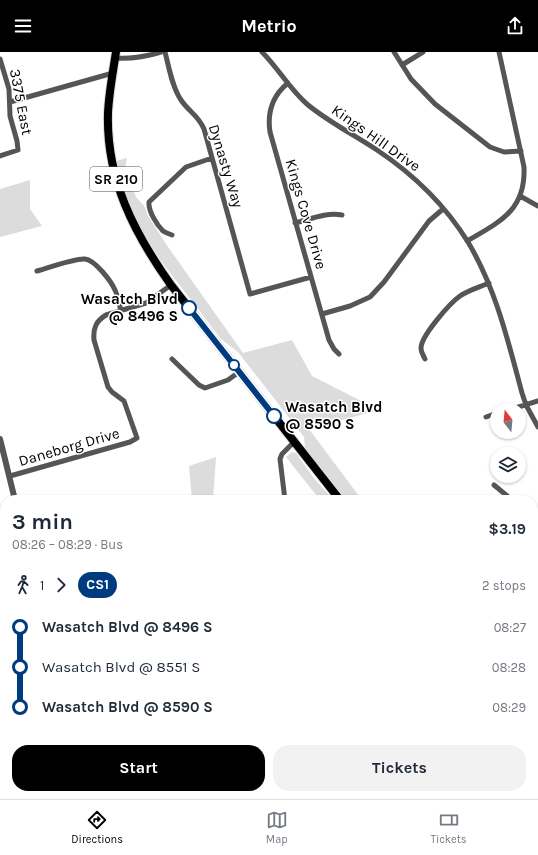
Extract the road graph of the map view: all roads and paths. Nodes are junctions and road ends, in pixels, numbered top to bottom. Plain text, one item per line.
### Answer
1 (161, 52) edge
2 (165, 52) edge
3 (262, 52) edge
4 (394, 52) edge
5 (423, 52) edge
6 (499, 52) edge
7 (116, 55) edge
8 (0, 59) edge
9 (402, 65) junction
10 (113, 73) junction
11 (288, 83) junction
12 (10, 102) junction
13 (521, 151) junction
14 (0, 156) edge
15 (212, 158) junction
16 (520, 196) junction
17 (538, 206) edge
18 (443, 209) junction
19 (342, 215) dead end
20 (295, 223) junction
21 (172, 235) dead end
22 (467, 241) junction
23 (37, 271) dead end
24 (311, 277) junction
25 (489, 283) junction
26 (172, 285) junction
27 (121, 311) junction
28 (322, 314) junction
29 (339, 354) dead end
30 (172, 359) dead end
31 (425, 359) dead end
32 (239, 372) junction
33 (538, 401) edge
34 (525, 403) edge
35 (526, 405) joint
36 (490, 416) edge
37 (486, 417) dead end
38 (538, 427) edge
39 (0, 439) edge
40 (294, 442) junction
41 (10, 476) junction
42 (494, 485) dead end
43 (14, 495) edge
44 (284, 495) edge
45 (336, 495) edge
46 (506, 495) edge

1 - 7 street
2 - 15 street, Dynasty Way
3 - 11 street, Kings Hill Drive
4 - 9 street
5 - 9 street
6 - 13 street
7 - 10 main road, SR 210
8 - 12 street, 3375 East
9 - 13 street
10 - 12 street
10 - 26 main road, SR 210
11 - 18 street, Kings Hill Drive
11 - 20 street, Kings Cove Drive
12 - 14 street, 3375 East
13 - 16 street
15 - 21 street
15 - 24 street, Dynasty Way
16 - 17 street
16 - 22 street
18 - 22 street, Kings Hill Drive
18 - 28 street
19 - 20 street
20 - 24 street, Kings Cove Drive
22 - 25 street, Kings Hill Drive
23 - 27 street
24 - 28 street, Kings Cove Drive
25 - 31 street
25 - 34 street, Kings Hill Drive
26 - 27 street, Daneborg Drive
26 - 32 main road, SR 210
27 - 41 street, Daneborg Drive
28 - 29 street, Kings Cove Drive
30 - 32 street
32 - 40 main road, SR 210
33 - 35 street
35 - 38 street, Kings Hill Drive
36 - 37 street
39 - 41 street
40 - 44 street
40 - 45 main road, SR 210
41 - 43 street
42 - 46 street

